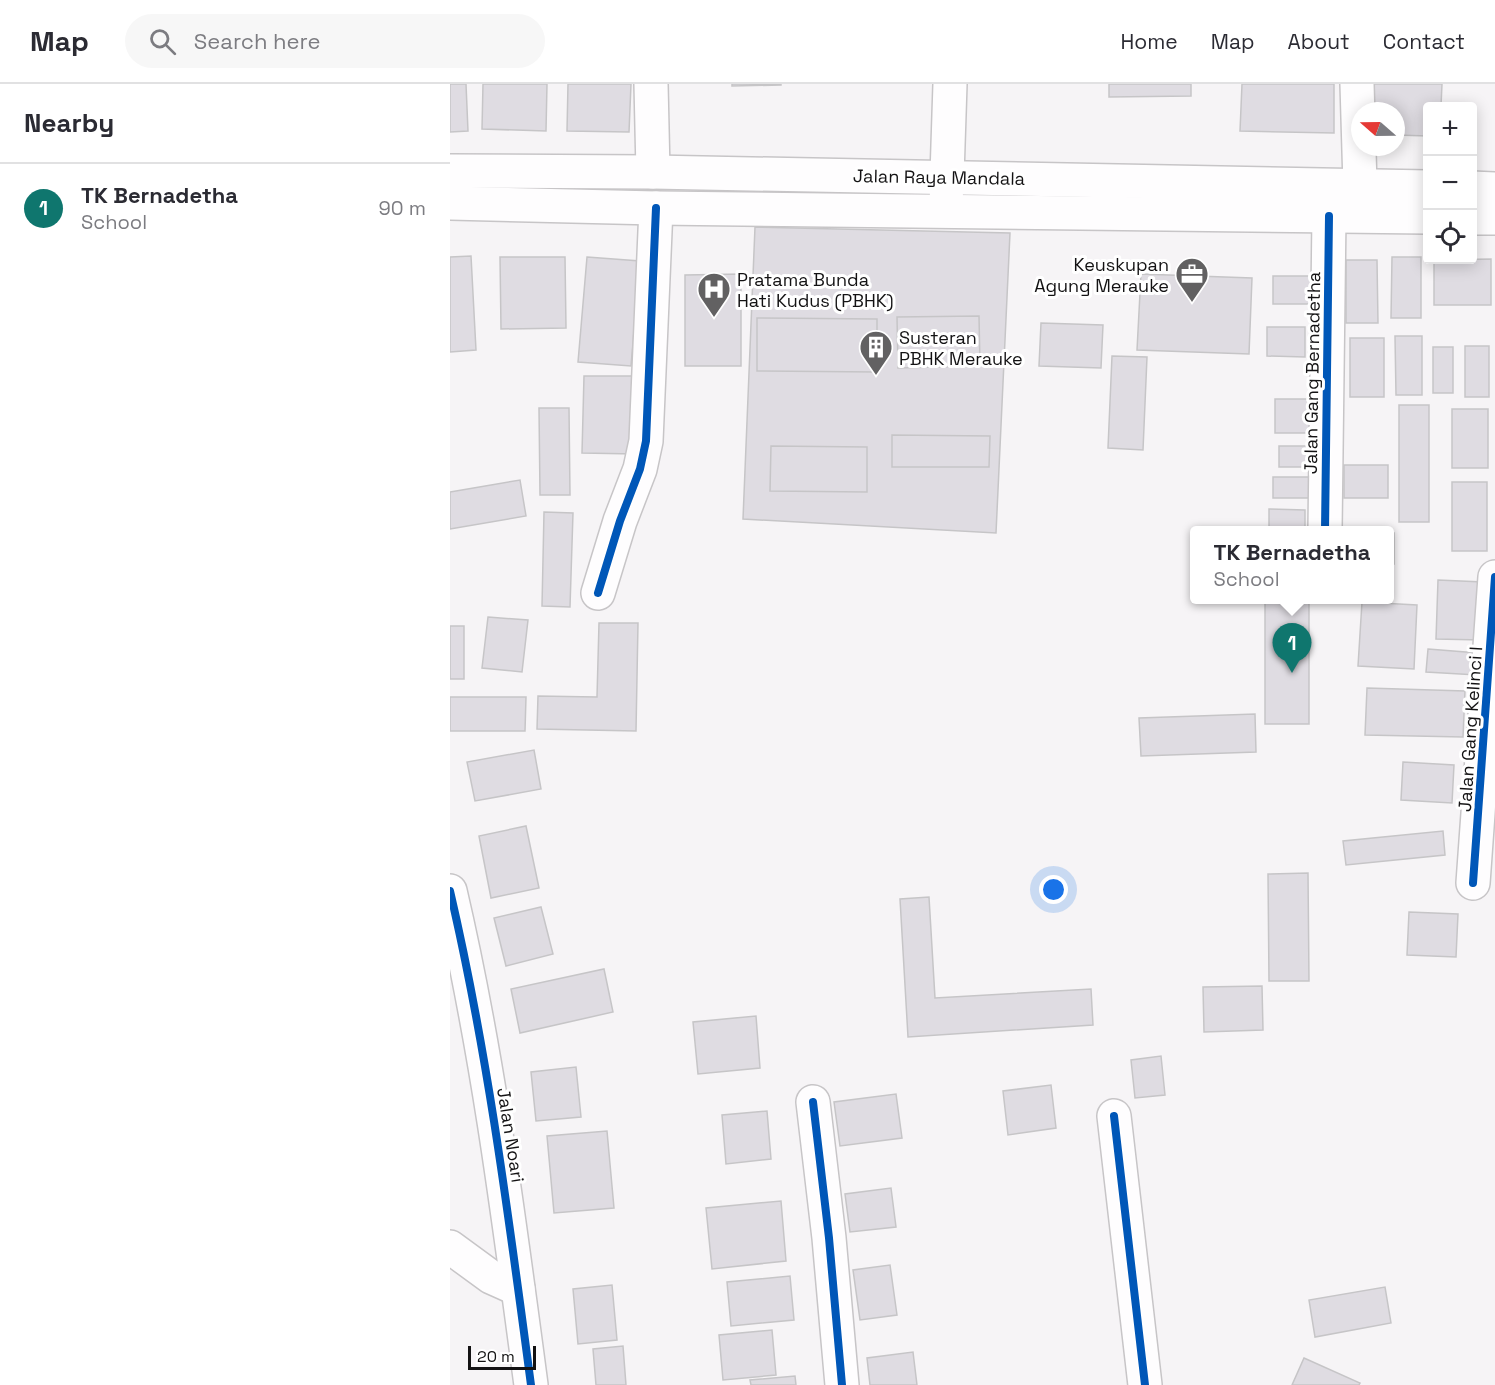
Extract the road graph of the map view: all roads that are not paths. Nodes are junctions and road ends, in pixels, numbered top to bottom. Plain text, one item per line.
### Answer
1 (651, 84) edge
2 (950, 84) edge
3 (1357, 84) edge
4 (450, 171) edge
5 (653, 172) junction
6 (946, 177) junction
7 (1360, 186) junction
8 (1423, 187) edge
9 (1477, 188) edge
10 (1495, 189) edge
11 (450, 203) edge
12 (656, 208) junction
13 (946, 210) junction
14 (1329, 216) junction
15 (1423, 217) edge
16 (1477, 218) edge
17 (1495, 218) edge
18 (1325, 526) edge
19 (1495, 577) edge
20 (598, 593) dead end
21 (1473, 883) dead end
22 (450, 891) edge
23 (813, 1102) dead end
24 (1114, 1116) dead end
25 (450, 1247) edge
26 (518, 1289) junction
27 (531, 1385) edge
28 (842, 1385) edge
29 (1145, 1385) edge

1 - 5 main road
2 - 6 main road
3 - 7 main road
4 - 5 main road, Jalan Raya Mandala
5 - 6 main road, Jalan Raya Mandala
6 - 7 main road, Jalan Raya Mandala
6 - 13 main road
7 - 8 main road, Jalan Raya Mandala
9 - 10 main road
11 - 12 main road, Jalan Raya Mandala
12 - 13 main road, Jalan Raya Mandala
12 - 20 main road
13 - 14 main road, Jalan Raya Mandala
14 - 15 main road, Jalan Raya Mandala
14 - 18 main road, Jalan Gang Bernadetha
16 - 17 main road
19 - 21 main road, Jalan Gang Kelinci I
22 - 26 main road, Jalan Noari
23 - 28 main road
24 - 29 main road
25 - 26 main road
26 - 27 main road, Jalan Noari

